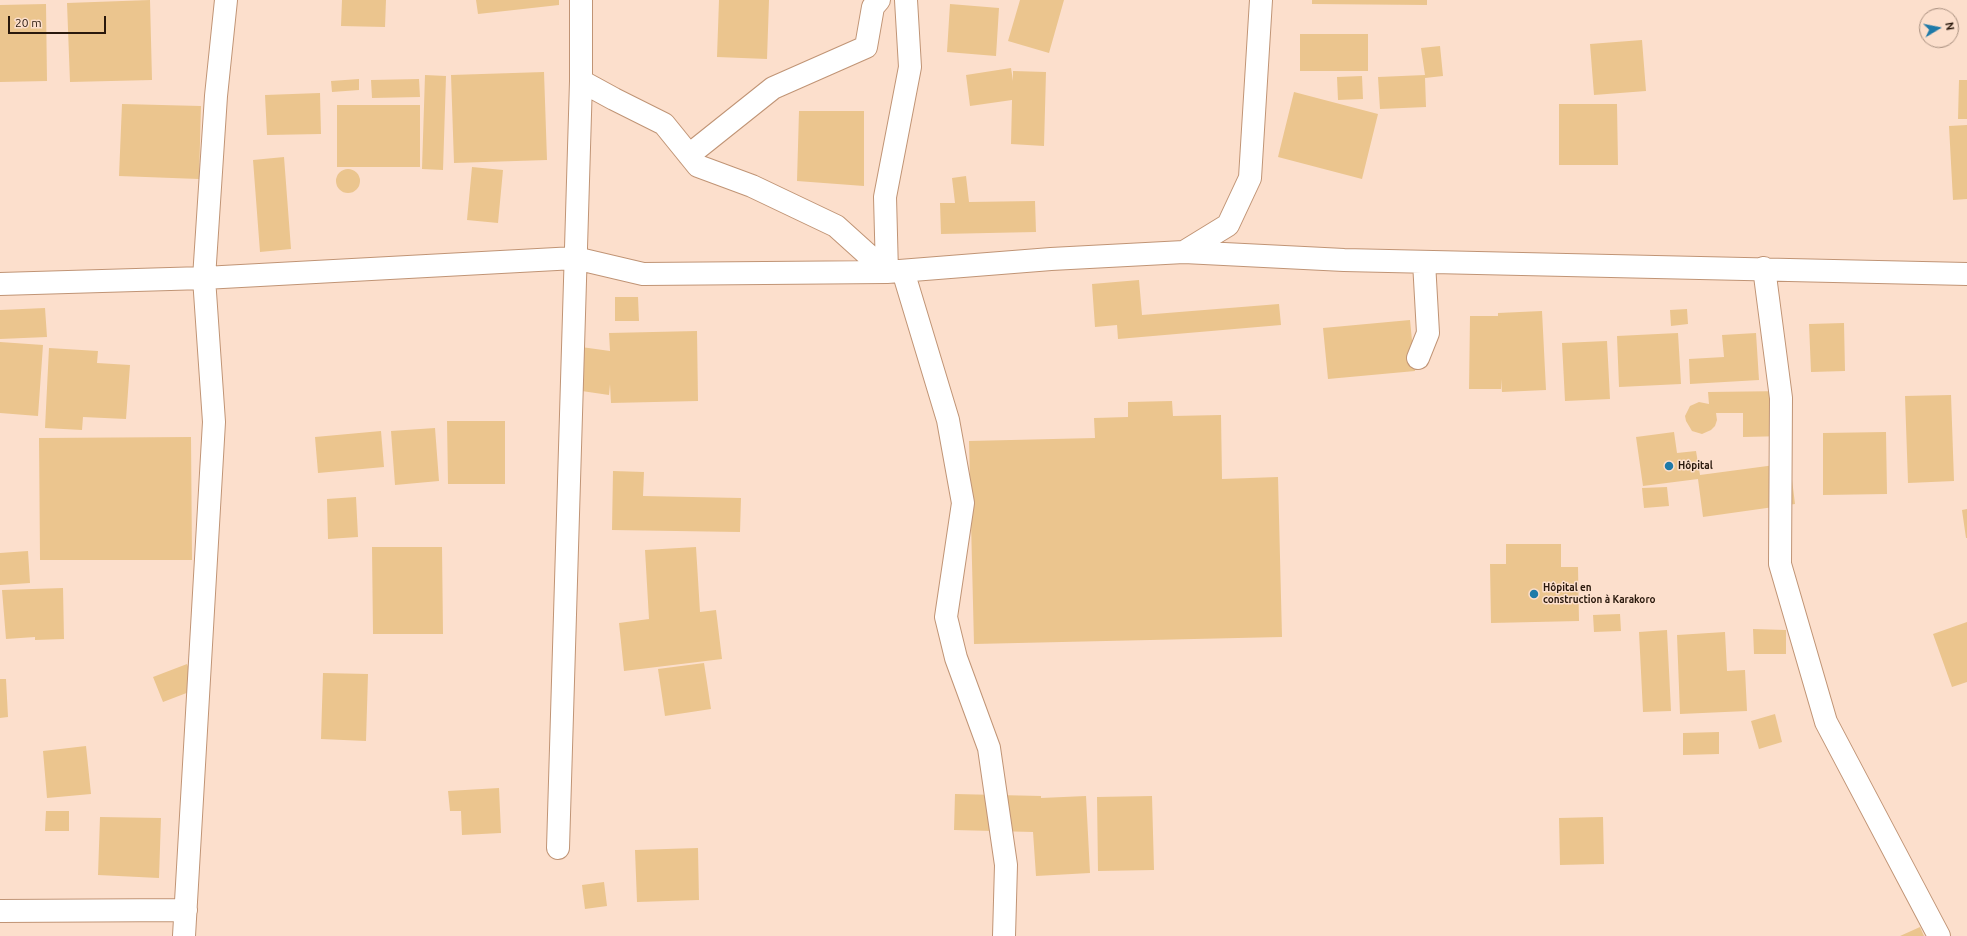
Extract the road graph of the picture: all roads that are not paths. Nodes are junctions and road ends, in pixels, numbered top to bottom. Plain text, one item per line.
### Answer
1 (226, 0) edge
2 (581, 0) edge
3 (879, 0) edge
4 (906, 0) edge
5 (1261, 0) edge
6 (581, 81) junction
7 (689, 155) junction
8 (1184, 252) junction
9 (575, 258) junction
10 (1424, 262) junction
11 (1764, 268) junction
12 (895, 271) junction
13 (1967, 274) edge
14 (204, 278) junction
15 (0, 284) edge
16 (1418, 358) dead end
17 (558, 848) dead end
18 (186, 910) junction
19 (0, 911) edge
20 (184, 936) edge
21 (1004, 936) edge
22 (1939, 936) edge

1 - 14 street
2 - 6 street
3 - 7 street
4 - 12 street
5 - 8 street
6 - 7 street
6 - 9 street
7 - 12 street
8 - 10 street
8 - 12 street
9 - 12 street
9 - 14 street
9 - 17 street
10 - 11 street
10 - 16 street
11 - 13 street
11 - 22 street
12 - 21 street
14 - 15 street
14 - 18 street
18 - 19 street
18 - 20 street

